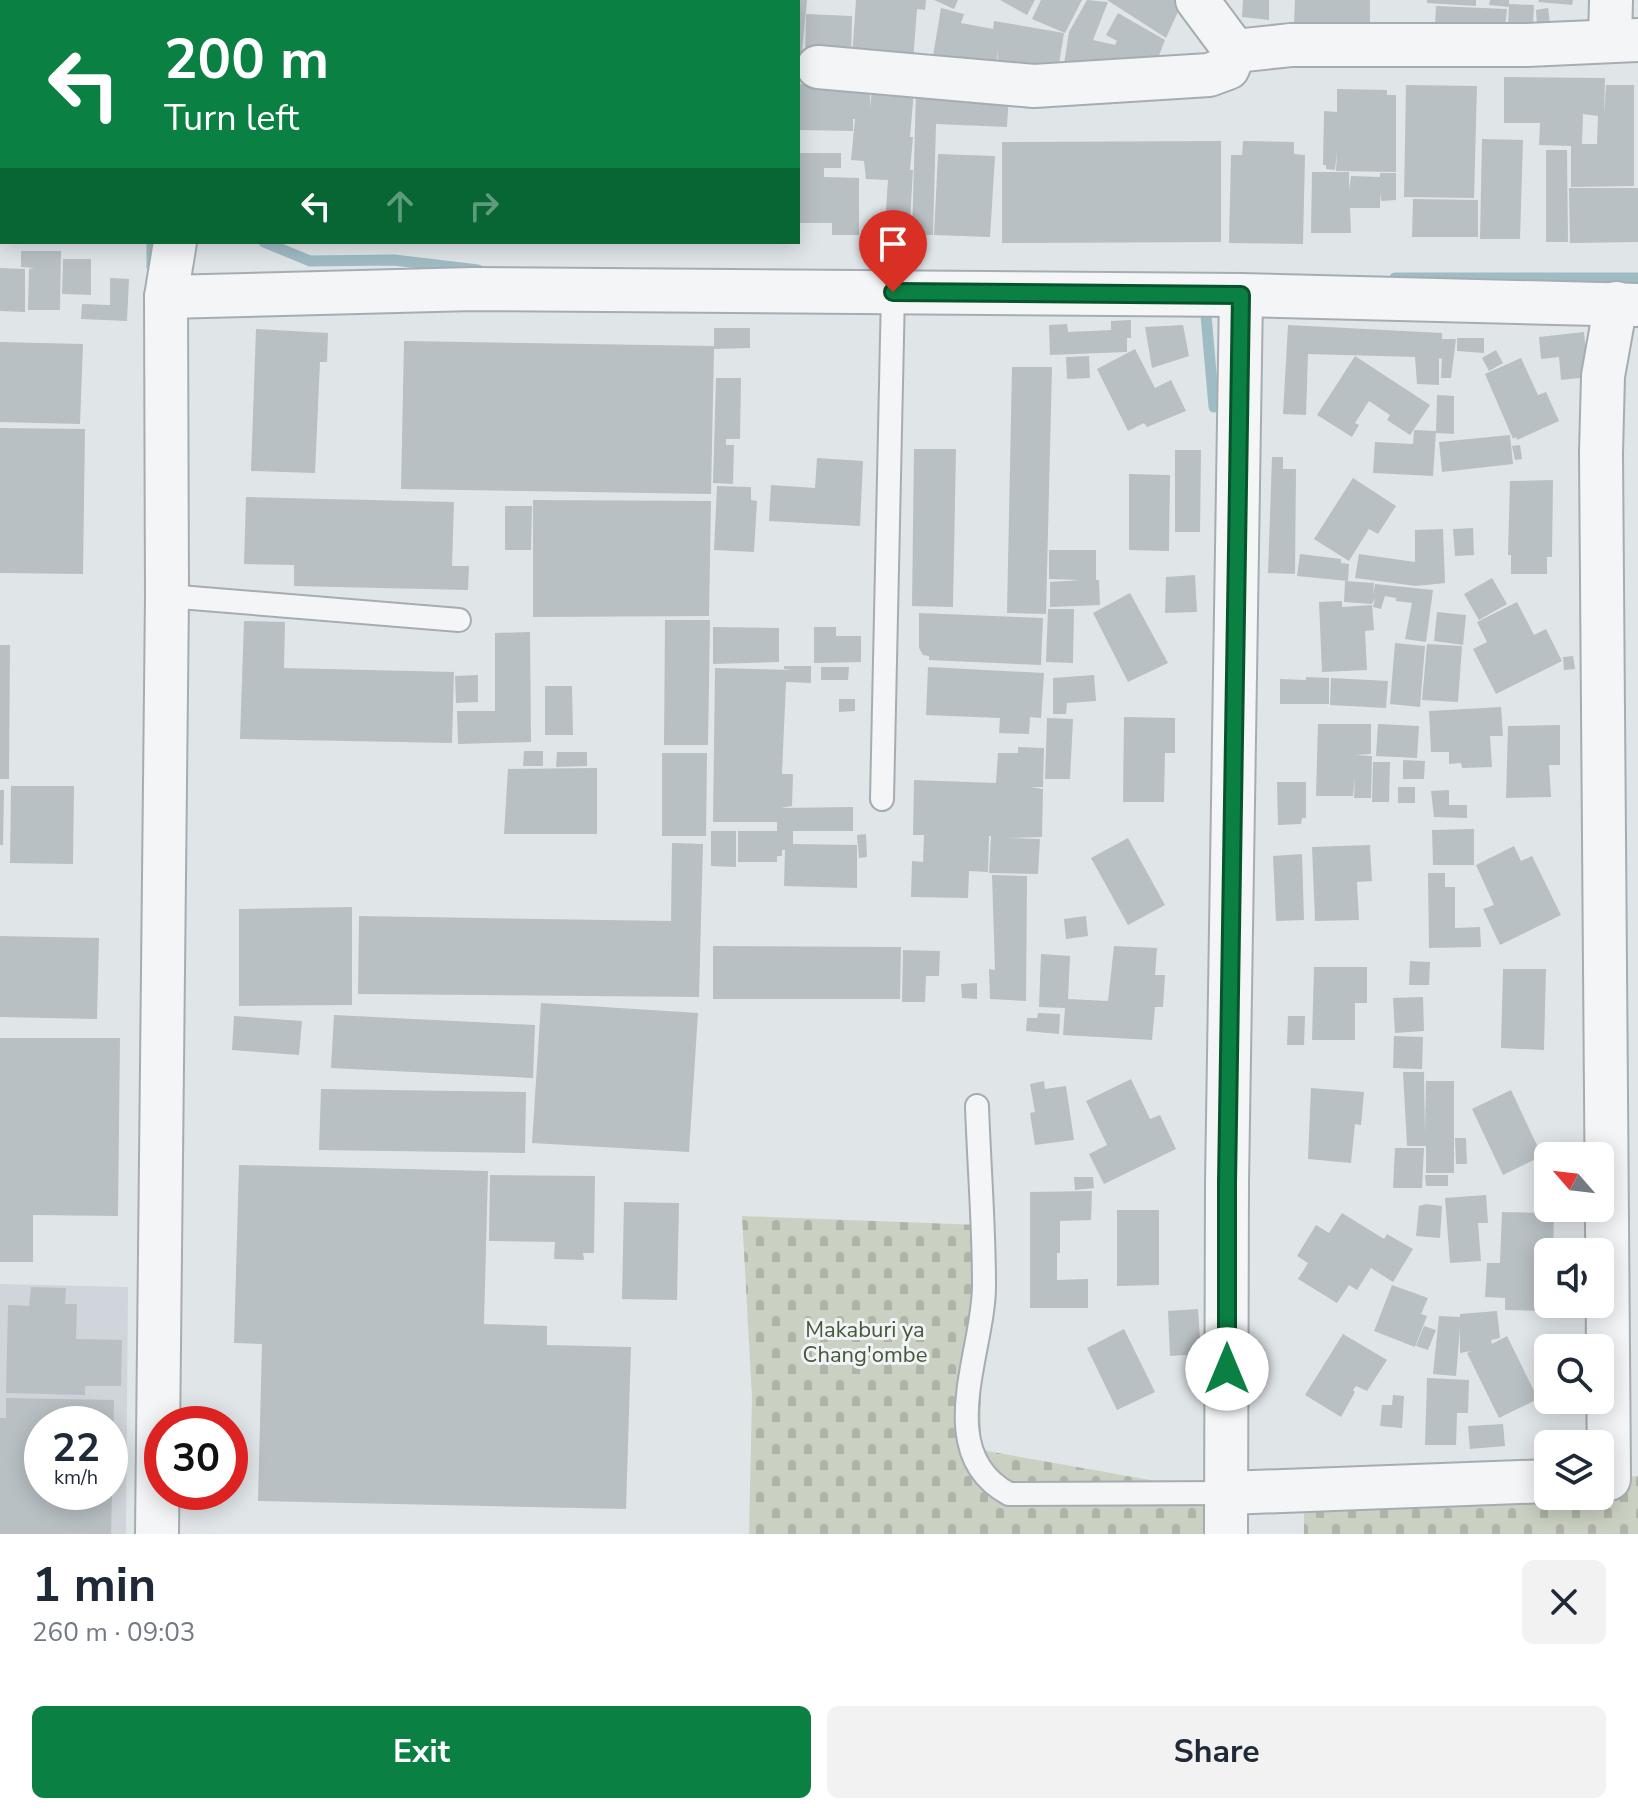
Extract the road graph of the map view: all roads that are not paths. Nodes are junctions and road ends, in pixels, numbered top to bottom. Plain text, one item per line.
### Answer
1 (1197, 0) edge
2 (1611, 0) edge
3 (1624, 41) edge
4 (1235, 51) junction
5 (818, 67) dead end
6 (175, 244) edge
7 (893, 292) junction
8 (1241, 295) junction
9 (166, 297) junction
10 (1627, 304) edge
11 (167, 596) junction
12 (459, 620) dead end
13 (882, 799) dead end
14 (977, 1106) dead end
15 (1616, 1480) edge
16 (1534, 1482) edge
17 (1227, 1493) junction
18 (157, 1534) edge
19 (1226, 1534) edge

1 - 4 street
2 - 3 street
3 - 4 street
4 - 5 street
6 - 9 street
7 - 8 street
7 - 9 street
7 - 13 lane
8 - 10 street
8 - 17 street
9 - 11 street
10 - 15 street
11 - 12 lane
11 - 18 street
14 - 17 lane
16 - 17 street
17 - 19 street

